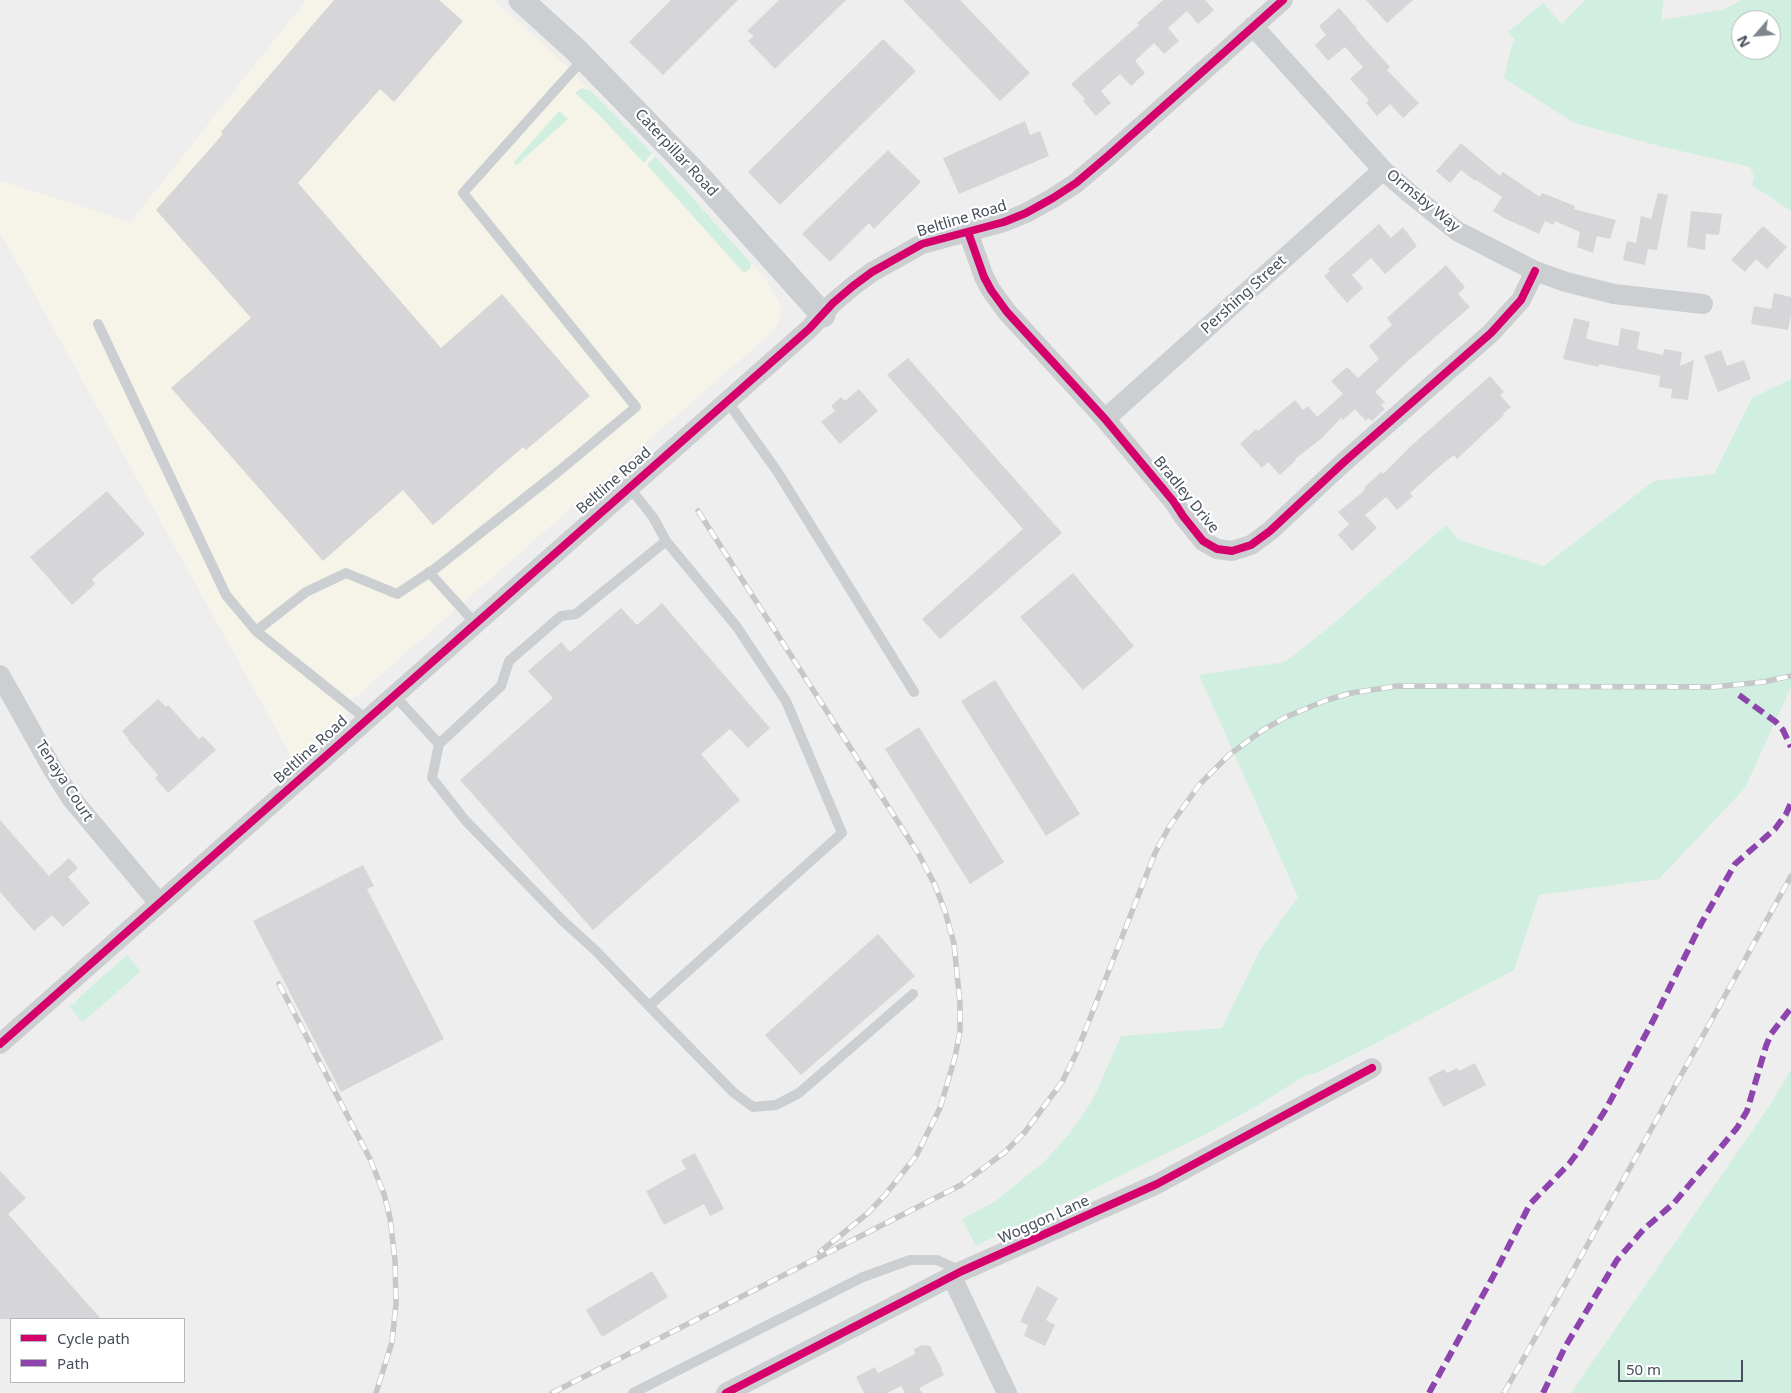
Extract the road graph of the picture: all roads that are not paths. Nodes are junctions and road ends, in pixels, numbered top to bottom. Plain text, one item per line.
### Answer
1 (520, 0) edge
2 (1283, 0) edge
3 (1253, 26) junction
4 (584, 58) junction
5 (1383, 170) junction
6 (968, 232) junction
7 (1535, 271) junction
8 (1703, 304) dead end
9 (823, 315) junction
10 (98, 324) dead end
11 (727, 401) junction
12 (1106, 419) junction
13 (629, 487) junction
14 (666, 541) junction
15 (429, 572) junction
16 (474, 623) junction
17 (256, 631) junction
18 (0, 675) edge
19 (914, 692) dead end
20 (394, 695) junction
21 (366, 719) junction
22 (438, 744) junction
23 (158, 903) junction
24 (914, 994) dead end
25 (649, 1006) junction
26 (0, 1044) edge
27 (1372, 1068) dead end
28 (957, 1274) junction
29 (633, 1393) edge
30 (726, 1393) edge
31 (1007, 1393) edge

1 - 4 street, Caterpillar Road
2 - 3 street, Beltline Road
3 - 5 street, Ormsby Way
3 - 6 street, Beltline Road
4 - 9 street, Caterpillar Road
4 - 15 lane
5 - 7 street, Ormsby Way
5 - 12 street, Pershing Street
6 - 9 street, Beltline Road
6 - 12 street, Bradley Drive
7 - 8 street, Ormsby Way
7 - 12 street, Bradley Drive
9 - 11 street, Beltline Road
10 - 17 lane
11 - 13 street, Beltline Road
11 - 19 lane
13 - 14 lane
13 - 16 street, Beltline Road
14 - 22 lane
14 - 25 lane
15 - 16 lane
15 - 17 lane
16 - 20 street, Beltline Road
17 - 21 lane
18 - 23 street, Tenaya Court
20 - 21 street, Beltline Road
20 - 22 lane
21 - 23 street, Beltline Road
22 - 25 lane
23 - 26 street, Beltline Road
24 - 25 lane
27 - 28 street, Woggon Lane
28 - 29 lane
28 - 30 street, Woggon Lane
28 - 31 street

